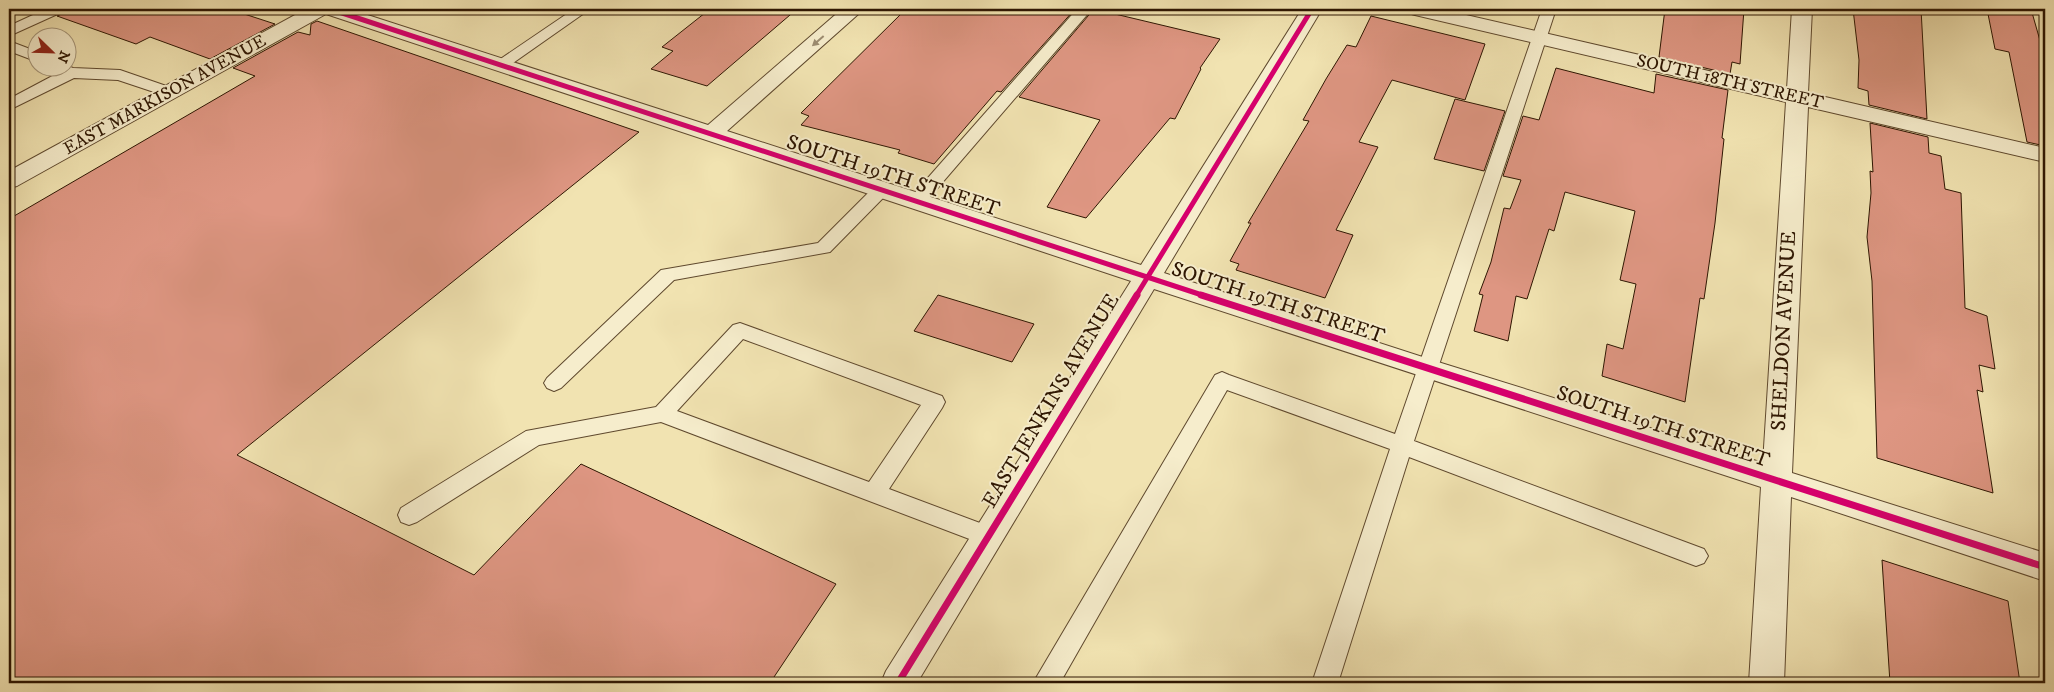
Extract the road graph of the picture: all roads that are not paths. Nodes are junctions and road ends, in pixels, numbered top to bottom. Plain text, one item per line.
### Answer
1 (57, 9) edge
2 (320, 9) edge
3 (330, 9) edge
4 (583, 9) edge
5 (854, 9) edge
6 (1085, 9) edge
7 (1312, 9) edge
8 (1415, 9) edge
9 (1549, 9) edge
10 (1802, 9) edge
11 (9, 32) edge
12 (1539, 38) junction
13 (11, 48) edge
14 (28, 54) edge
15 (501, 65) junction
16 (78, 71) edge
17 (52, 78) edge
18 (169, 92) junction
19 (1797, 97) junction
20 (9, 105) edge
21 (711, 134) junction
22 (2045, 155) edge
23 (9, 181) edge
24 (881, 190) junction
25 (917, 201) junction
26 (1146, 277) junction
27 (1428, 369) junction
28 (554, 383) dead end
29 (662, 414) junction
30 (1402, 445) junction
31 (1776, 480) junction
32 (874, 493) junction
33 (409, 515) dead end
34 (988, 536) junction
35 (1696, 556) dead end
36 (2045, 567) edge
37 (898, 683) edge
38 (1046, 683) edge
39 (1325, 683) edge
40 (1766, 683) edge

1 - 11 lane
2 - 18 street, EAST MARKISON AVENUE
3 - 15 street, SOUTH 19TH STREET
4 - 15 lane
5 -> 21 street
6 - 25 lane
7 - 26 street, EAST JENKINS AVENUE
8 - 12 street, SOUTH 18TH STREET
9 - 12 lane
10 - 19 street, SHELDON AVENUE
12 - 19 street, SOUTH 18TH STREET
12 - 27 lane
13 - 14 lane
15 - 21 street, SOUTH 19TH STREET
16 - 18 lane
17 - 20 lane
18 - 23 street, EAST MARKISON AVENUE
19 - 22 street, SOUTH 18TH STREET
19 - 31 street, SHELDON AVENUE
21 - 24 street, SOUTH 19TH STREET
24 - 25 street, SOUTH 19TH STREET
24 - 28 lane
25 - 26 street, SOUTH 19TH STREET
26 - 27 street, SOUTH 19TH STREET
26 - 34 street, EAST JENKINS AVENUE
27 - 30 lane
27 - 31 street, SOUTH 19TH STREET
29 - 32 lane
29 - 32 lane
29 - 33 lane
30 - 35 lane
30 - 38 lane
30 - 39 lane
31 - 36 street, SOUTH 19TH STREET
31 - 40 street, SHELDON AVENUE
32 - 34 lane
34 - 37 street, EAST JENKINS AVENUE

